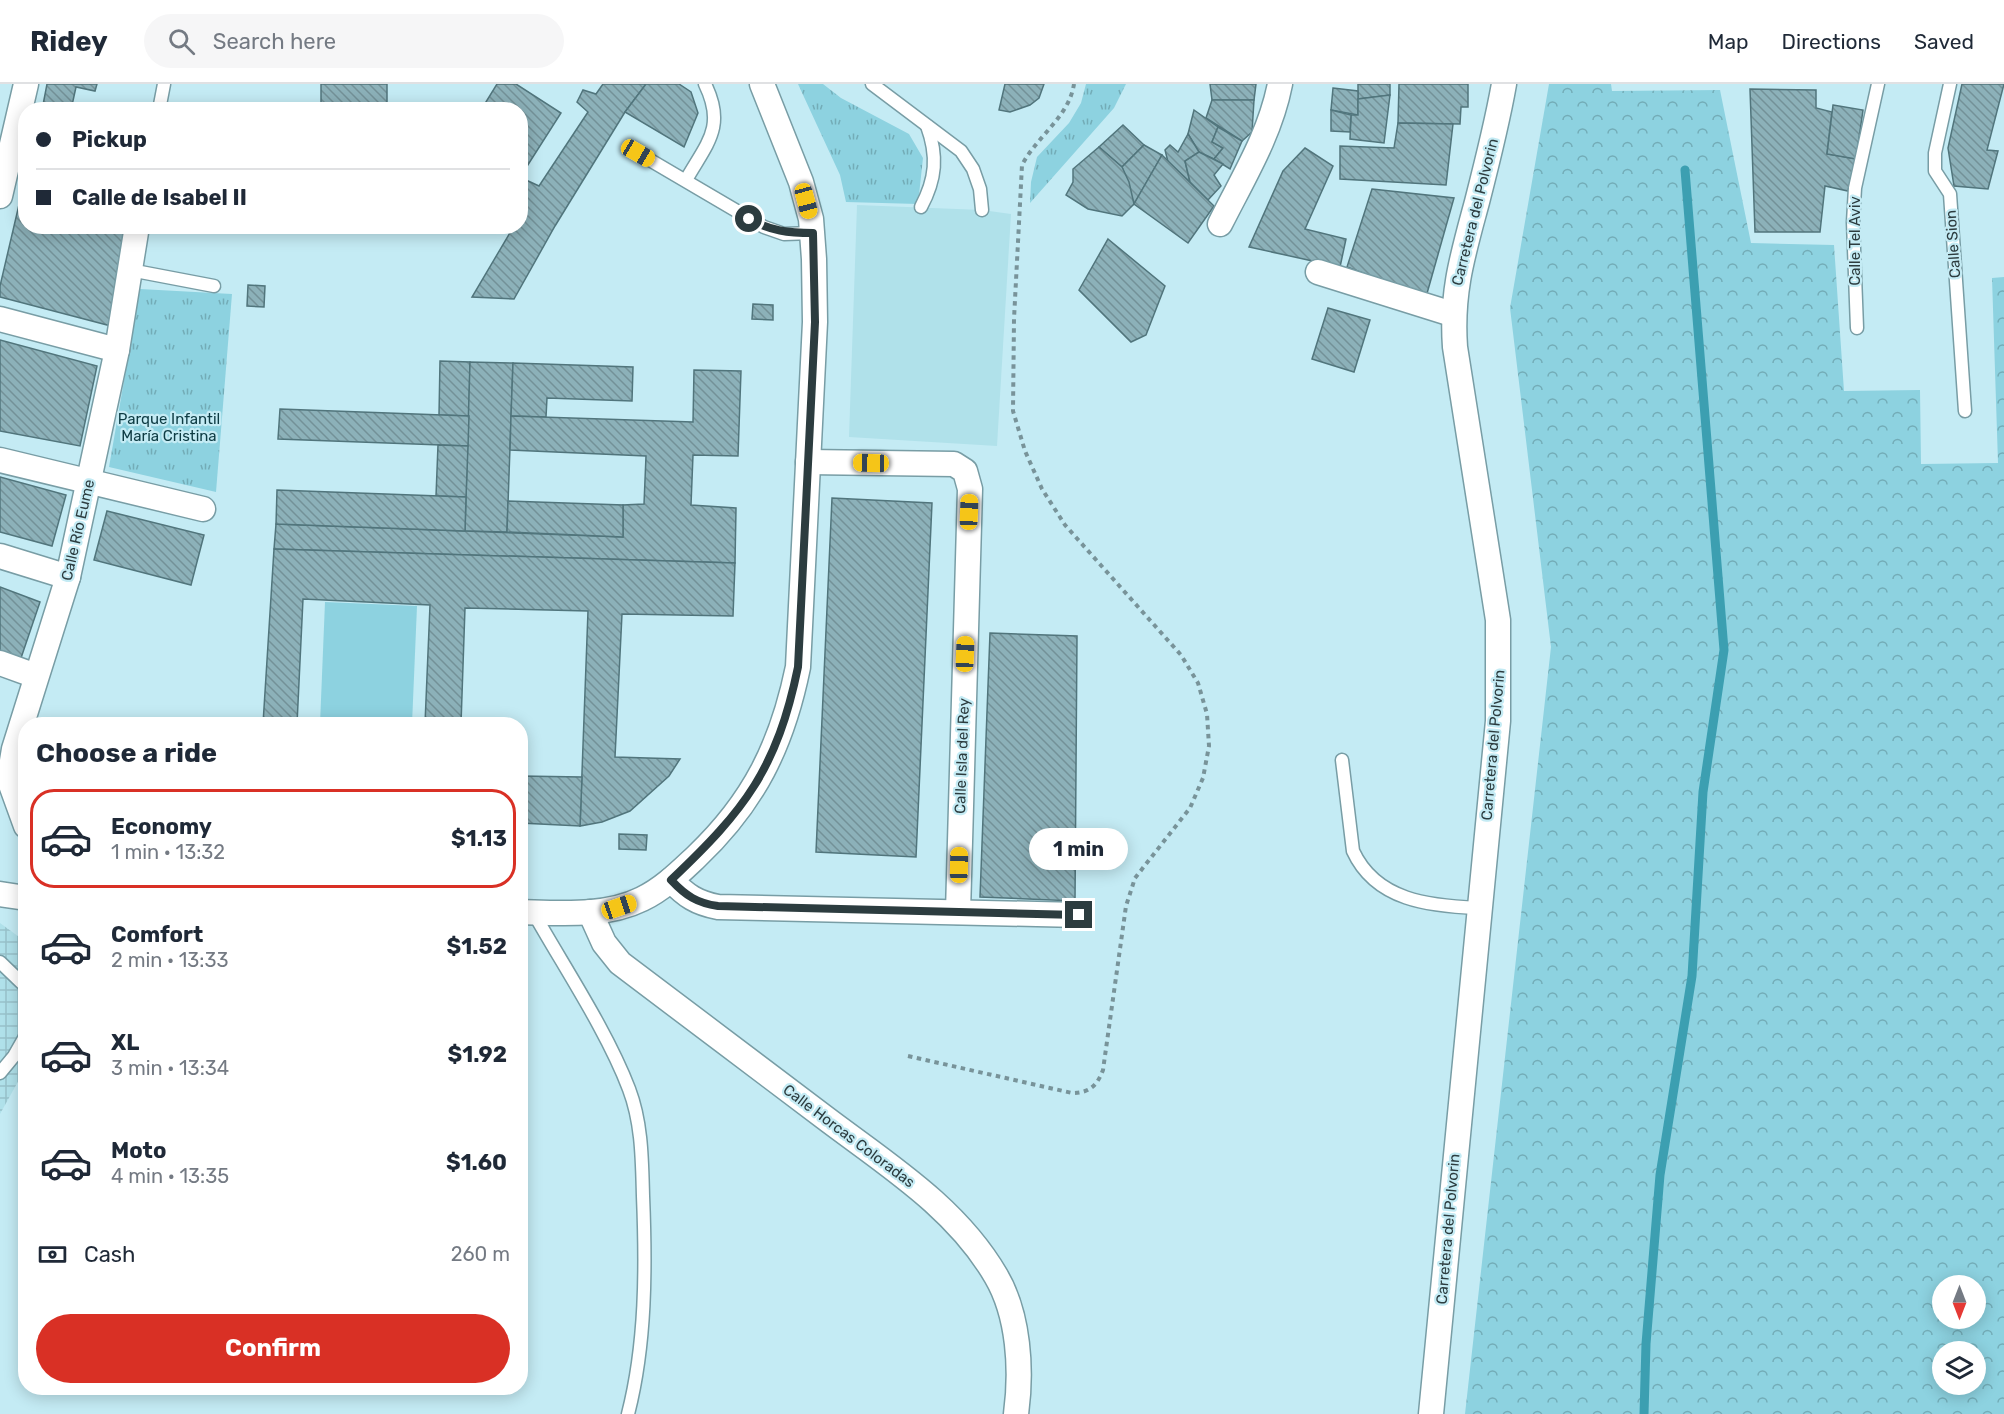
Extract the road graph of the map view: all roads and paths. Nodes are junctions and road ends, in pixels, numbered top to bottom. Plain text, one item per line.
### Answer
1 (26, 84) edge
2 (164, 84) edge
3 (705, 84) edge
4 (762, 84) edge
5 (872, 84) edge
6 (1074, 84) edge
7 (1280, 84) edge
8 (1504, 84) edge
9 (1878, 84) edge
10 (1950, 84) edge
11 (24, 102) edge
12 (161, 102) edge
13 (927, 126) junction
14 (18, 152) edge
15 (638, 153) dead end
16 (686, 180) junction
17 (0, 196) edge
18 (921, 207) dead end
19 (982, 210) dead end
20 (1220, 224) dead end
21 (813, 233) junction
22 (136, 234) edge
23 (130, 270) junction
24 (1318, 272) dead end
25 (214, 286) dead end
26 (1452, 314) junction
27 (0, 319) edge
28 (1857, 328) dead end
29 (117, 350) junction
30 (1965, 411) dead end
31 (0, 460) edge
32 (808, 462) junction
33 (89, 481) junction
34 (203, 509) dead end
35 (0, 556) edge
36 (68, 577) junction
37 (0, 663) edge
38 (36, 676) junction
39 (24, 717) edge
40 (18, 736) edge
41 (1342, 760) dead end
42 (18, 804) edge
43 (671, 880) junction
44 (0, 894) edge
45 (18, 897) edge
46 (1478, 908) junction
47 (528, 912) edge
48 (590, 912) junction
49 (958, 912) junction
50 (528, 914) edge
51 (1079, 915) dead end
52 (0, 962) edge
53 (18, 979) edge
54 (18, 1049) edge
55 (908, 1056) dead end
56 (0, 1073) edge
57 (628, 1414) edge
58 (1016, 1414) edge
59 (1431, 1414) edge

1 - 11 street
2 - 12 lane
3 - 16 lane
4 - 21 street
5 - 13 lane
6 - 55 path
7 - 20 street
8 - 26 street, Carretera del Polvorin
9 - 28 lane, Calle Tel Aviv
10 - 30 lane, Calle Sion
13 - 18 lane
13 - 19 lane
14 - 17 street
15 - 16 lane
16 - 21 lane
21 - 32 street
22 - 23 street, Calle Río Eume
23 - 25 lane
23 - 29 street, Calle Río Eume
24 - 26 street
26 - 46 street, Carretera del Polvorin
27 - 29 street
29 - 33 street, Calle Río Eume
31 - 33 street
32 - 43 street
32 - 49 street, Calle Isla del Rey
33 - 34 street
33 - 36 street, Calle Río Eume
35 - 36 street
36 - 38 street, Calle Río Eume
37 - 38 street
38 - 39 street, Calle Río Eume
40 - 42 street, Calle Río Eume
41 - 46 lane
43 - 48 street
43 - 49 street
44 - 45 street
46 - 59 street, Carretera del Polvorin
47 - 48 street
48 - 58 street, Calle Horcas Coloradas
49 - 51 street
50 - 57 lane
52 - 53 lane
54 - 56 lane

